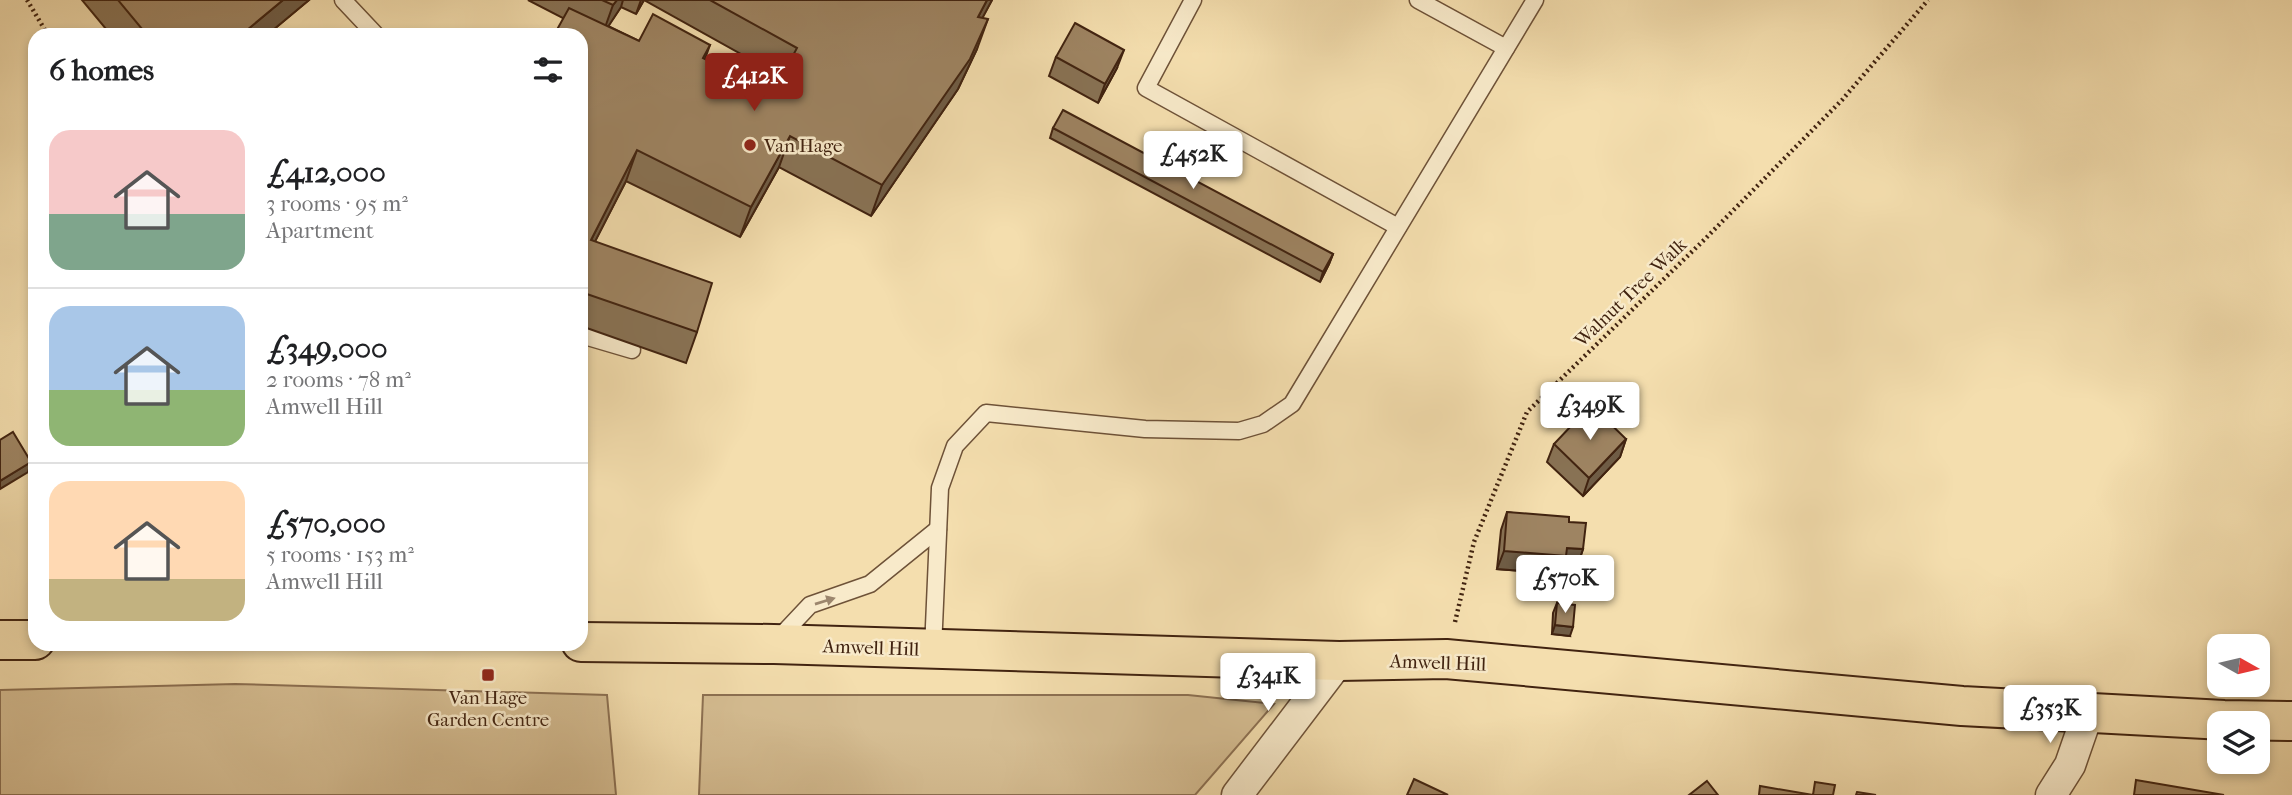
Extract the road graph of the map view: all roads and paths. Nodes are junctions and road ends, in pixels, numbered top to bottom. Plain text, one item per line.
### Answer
1 (27, 0) edge
2 (343, 0) edge
3 (1194, 0) edge
4 (1419, 0) edge
5 (1535, 0) edge
6 (1928, 0) edge
7 (44, 28) edge
8 (369, 28) edge
9 (1506, 48) junction
10 (1398, 227) junction
11 (588, 337) edge
12 (632, 350) dead end
13 (938, 529) junction
14 (0, 640) edge
15 (28, 640) edge
16 (588, 642) edge
17 (774, 644) junction
18 (933, 649) junction
19 (1446, 659) junction
20 (1339, 661) junction
21 (2088, 713) junction
22 (2292, 721) edge
23 (1237, 795) edge
24 (2051, 795) edge

1 - 7 path
2 - 8 lane
3 - 10 lane
4 - 9 lane
5 - 9 lane
6 - 19 path, Walnut Tree Walk
9 - 10 lane
10 - 13 lane
11 - 12 lane
17 -> 13 lane
13 - 18 lane
14 - 15 main road
16 - 17 main road, Amwell Hill
17 - 18 main road, Amwell Hill
18 - 20 main road, Amwell Hill
19 - 20 main road, Amwell Hill
19 - 21 main road, Amwell Hill
20 - 23 street
21 - 22 main road, Amwell Hill
21 - 24 street

